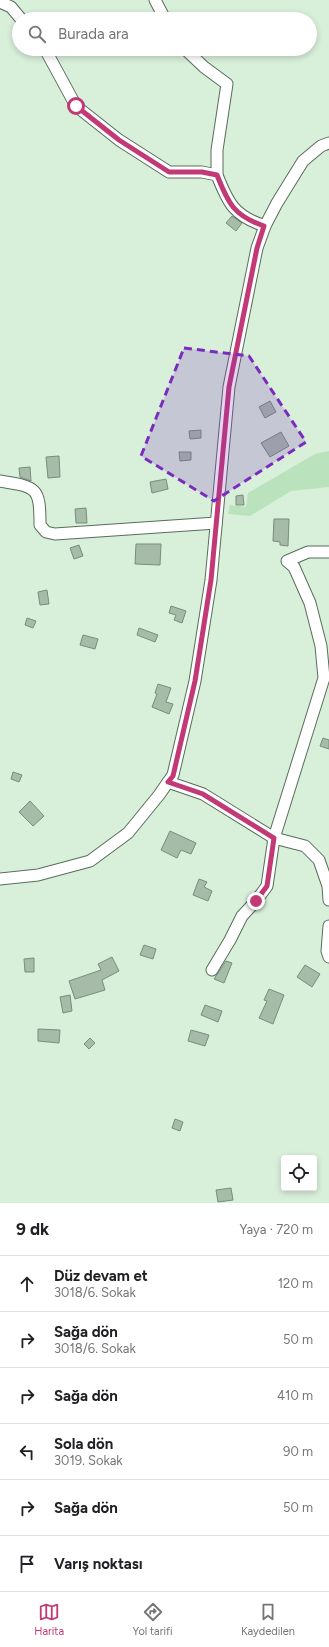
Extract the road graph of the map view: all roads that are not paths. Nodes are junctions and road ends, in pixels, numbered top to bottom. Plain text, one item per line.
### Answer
1 (155, 0) edge
2 (0, 2) edge
3 (15, 12) edge
4 (161, 12) edge
5 (49, 56) edge
6 (192, 56) edge
7 (329, 143) edge
8 (217, 175) junction
9 (264, 226) junction
10 (0, 481) edge
11 (216, 523) junction
12 (329, 552) edge
13 (168, 782) junction
14 (274, 838) junction
15 (0, 879) edge
16 (329, 900) edge
17 (329, 926) edge
18 (329, 958) edge
19 (212, 970) dead end

1 - 4 street
2 - 3 street
5 - 8 street
6 - 8 street
7 - 9 street
8 - 9 street
9 - 11 street
10 - 11 street
11 - 13 street
12 - 14 street
13 - 14 street
13 - 15 street
14 - 16 street
14 - 19 street
17 - 18 street

